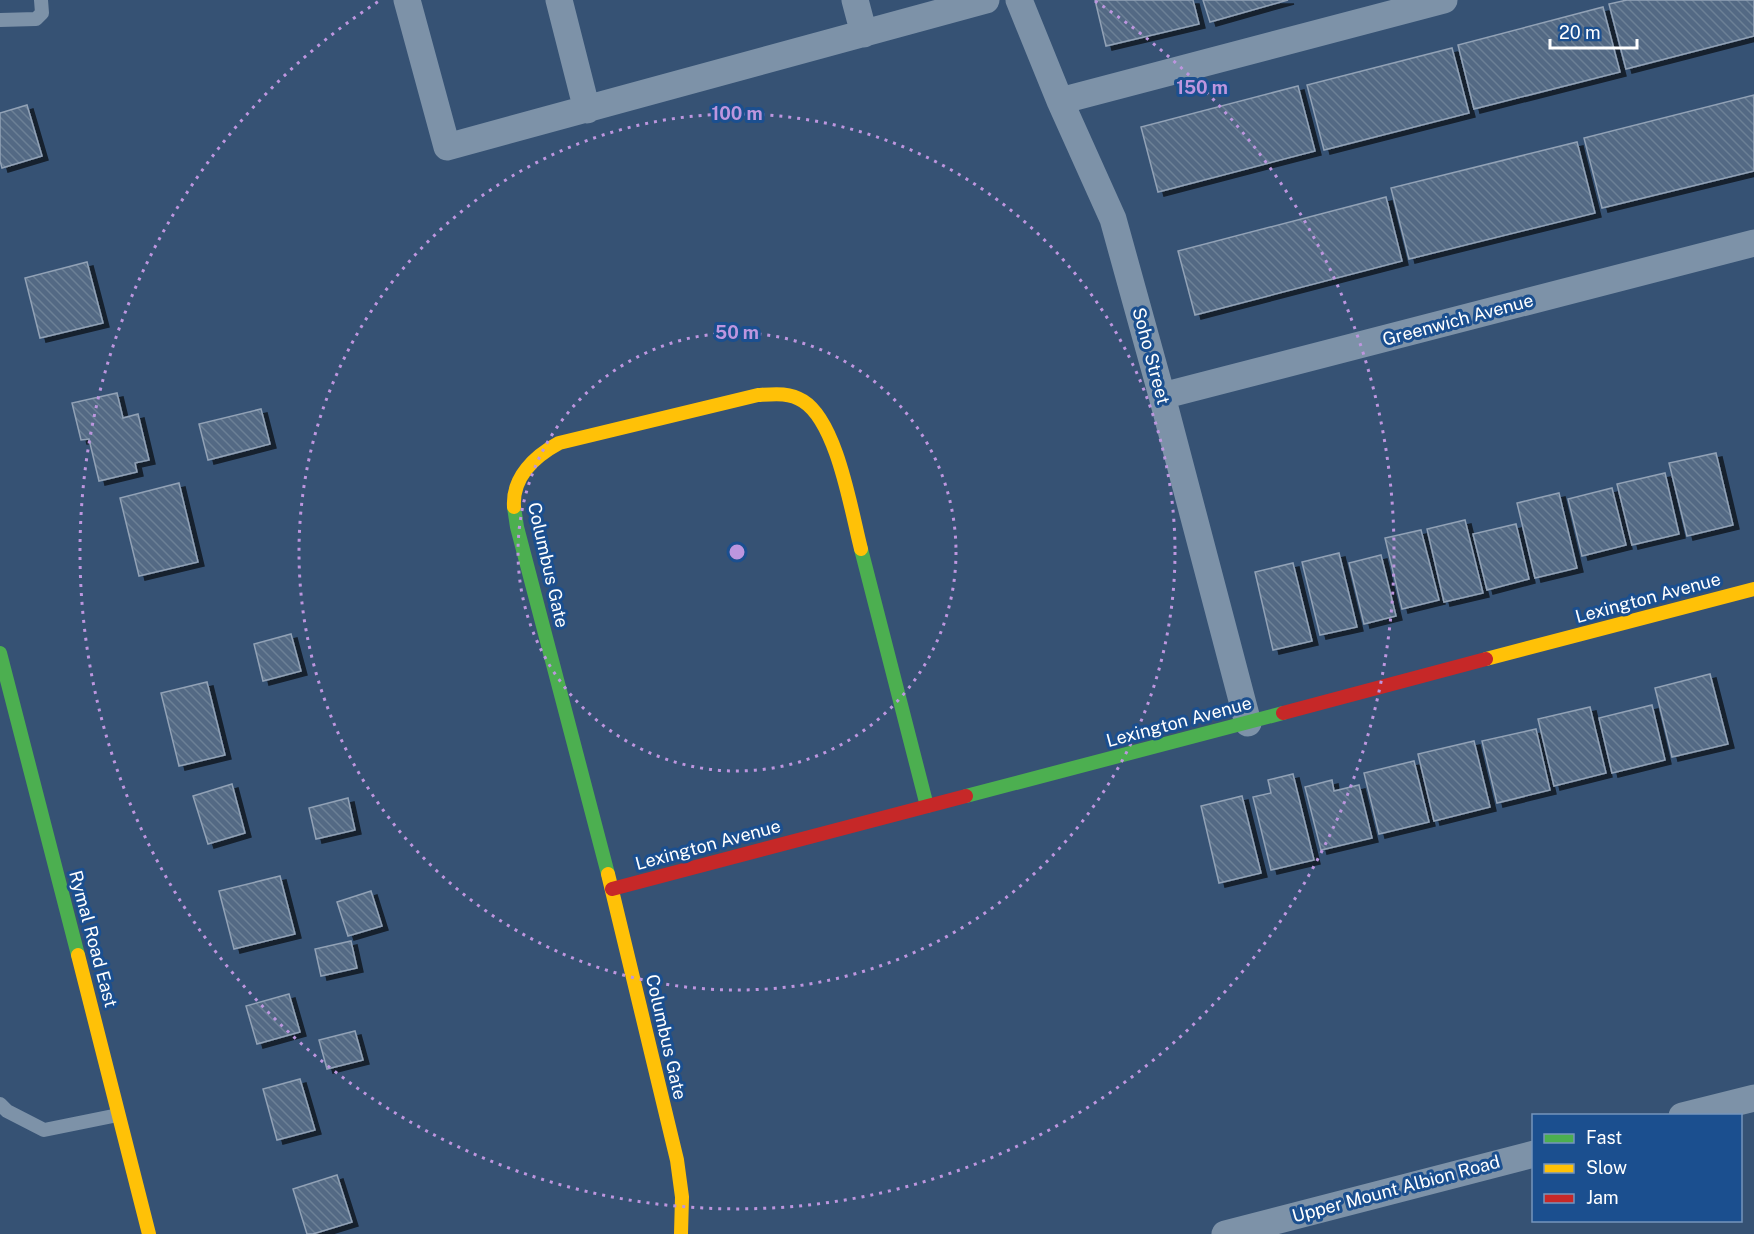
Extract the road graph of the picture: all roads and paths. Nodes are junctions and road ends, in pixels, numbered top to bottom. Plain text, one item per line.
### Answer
1 (41, 0) edge
2 (407, 0) edge
3 (559, 0) edge
4 (855, 0) edge
5 (986, 0) edge
6 (1019, 0) edge
7 (1441, 0) edge
8 (0, 20) edge
9 (864, 34) junction
10 (1060, 101) junction
11 (587, 110) junction
12 (1754, 243) edge
13 (1162, 396) junction
14 (1754, 589) edge
15 (0, 653) edge
16 (1248, 723) junction
17 (927, 806) junction
18 (612, 889) junction
19 (1754, 1098) edge
20 (0, 1104) edge
21 (1690, 1114) edge
22 (119, 1115) junction
23 (1532, 1154) edge
24 (149, 1234) edge
25 (681, 1234) edge
26 (1225, 1234) edge

1 - 8 lane
2 - 11 street
3 - 11 street
4 - 9 street
5 - 9 street
6 - 10 street, Soho Street
7 - 10 street
9 - 11 street
10 - 13 street, Soho Street
12 - 13 street, Greenwich Avenue
13 - 16 street, Soho Street
14 - 16 street, Lexington Avenue
15 - 22 street, Rymal Road East
16 - 17 street, Lexington Avenue
17 - 18 street, Lexington Avenue
17 - 18 street, Columbus Gate
18 - 25 street, Columbus Gate
19 - 21 street
20 - 22 lane
22 - 24 street, Rymal Road East
23 - 26 street, Upper Mount Albion Road

